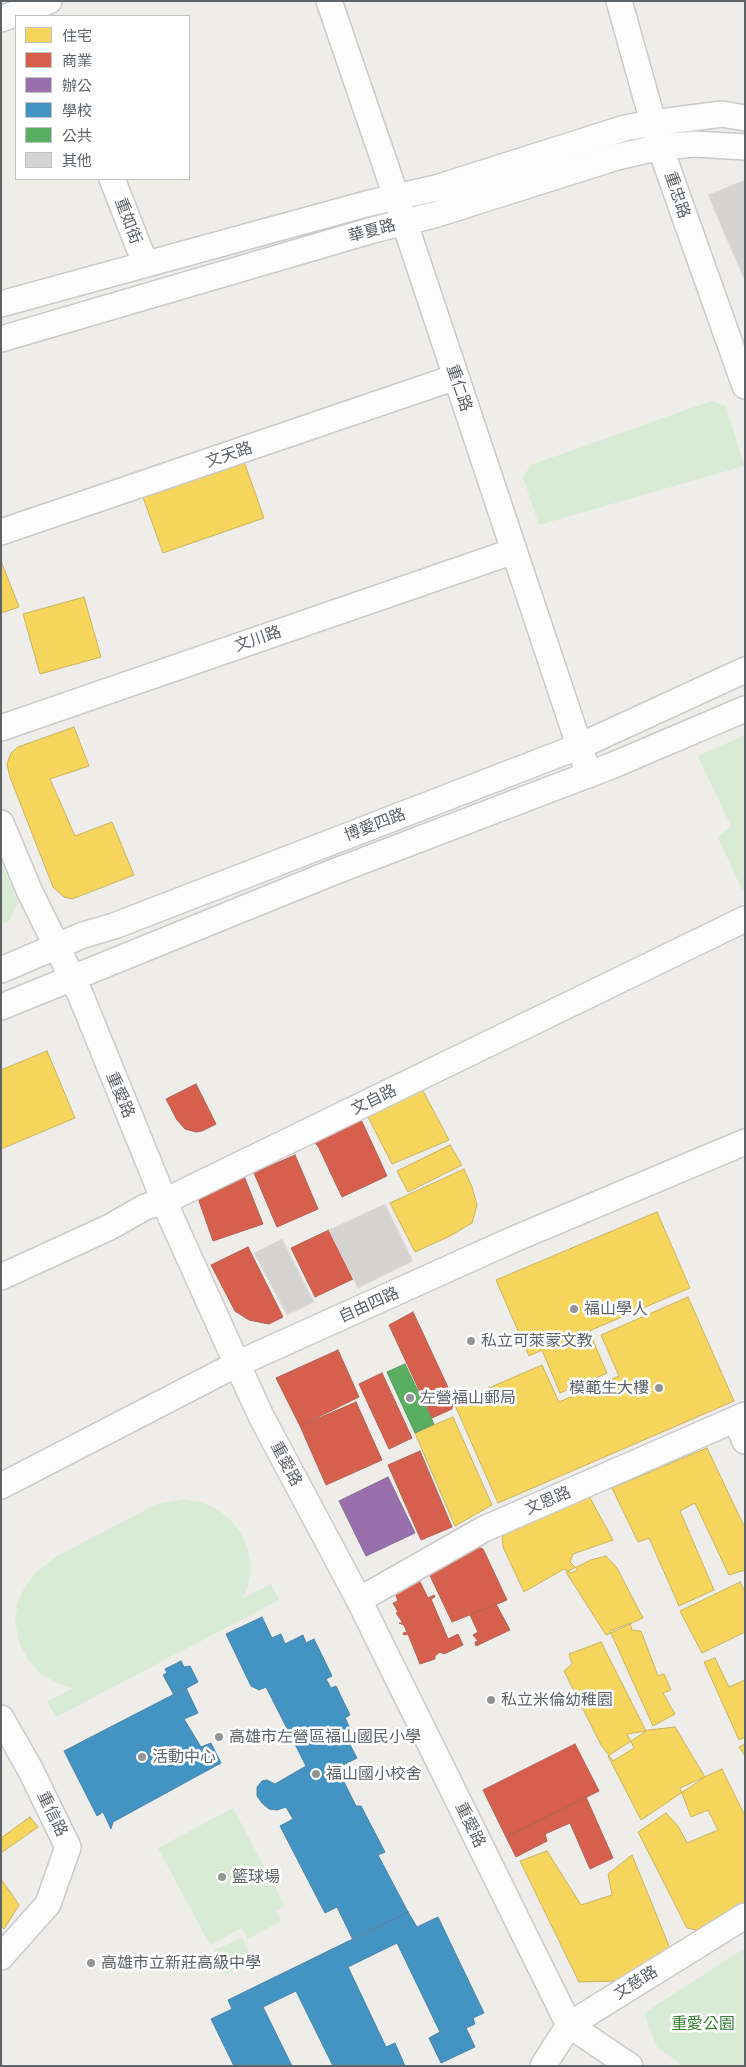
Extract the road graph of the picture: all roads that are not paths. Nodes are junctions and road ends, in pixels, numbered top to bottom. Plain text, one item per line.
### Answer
1 (328, 1) edge
2 (618, 1) edge
3 (48, 5) edge
4 (1, 19) edge
5 (745, 118) edge
6 (652, 122) junction
7 (660, 147) junction
8 (745, 147) edge
9 (112, 180) edge
10 (396, 197) junction
11 (405, 223) junction
12 (145, 263) junction
13 (1, 304) edge
14 (1, 339) edge
15 (456, 377) junction
16 (745, 386) edge
17 (1, 532) edge
18 (514, 551) junction
19 (745, 670) edge
20 (745, 709) edge
21 (1, 728) edge
22 (580, 746) junction
23 (589, 775) junction
24 (1, 823) edge
25 (745, 920) edge
26 (57, 946) junction
27 (1, 970) edge
28 (72, 979) junction
29 (1, 1007) edge
30 (745, 1142) edge
31 (165, 1201) junction
32 (1, 1277) edge
33 (237, 1364) junction
34 (742, 1425) edge
35 (1, 1486) edge
36 (358, 1600) junction
37 (1, 1718) edge
38 (745, 1916) edge
39 (1, 1957) edge
40 (569, 2025) junction
41 (543, 2066) edge
42 (630, 2066) edge

1 - 10 street, 重仁路
2 - 6 street, 重忠路
3 - 4 street
5 - 6 street, 華夏路
6 - 7 street, 重忠路
6 - 10 street, 華夏路
7 - 8 street, 華夏路
7 - 11 street, 華夏路
7 - 16 street, 重忠路
9 - 12 street, 重如街
10 - 11 street, 重仁路
10 - 12 street, 華夏路
11 - 14 street, 華夏路
11 - 15 street, 重仁路
12 - 13 street, 華夏路
15 - 17 street, 文天路
15 - 18 street, 重仁路
18 - 21 street, 文川路
18 - 22 street, 重仁路
19 - 22 street, 博愛四路
20 - 23 street, 博愛四路
22 - 23 street, 重仁路
22 - 26 street, 博愛四路
23 - 28 street, 博愛四路
24 - 26 street, 重愛路
25 - 31 street, 文自路
26 - 27 street, 博愛四路
26 - 28 street, 重愛路
28 - 29 street, 博愛四路
28 - 31 street, 重愛路
30 - 33 street, 自由四路
31 - 32 street, 文自路
31 - 33 street, 重愛路
33 - 35 street, 自由四路
33 - 36 street, 重愛路
34 - 36 street, 文恩路
36 - 40 street, 重愛路
37 - 39 street, 重信路
38 - 40 street, 文慈路
40 - 41 street, 文慈路
40 - 42 street, 重愛路

